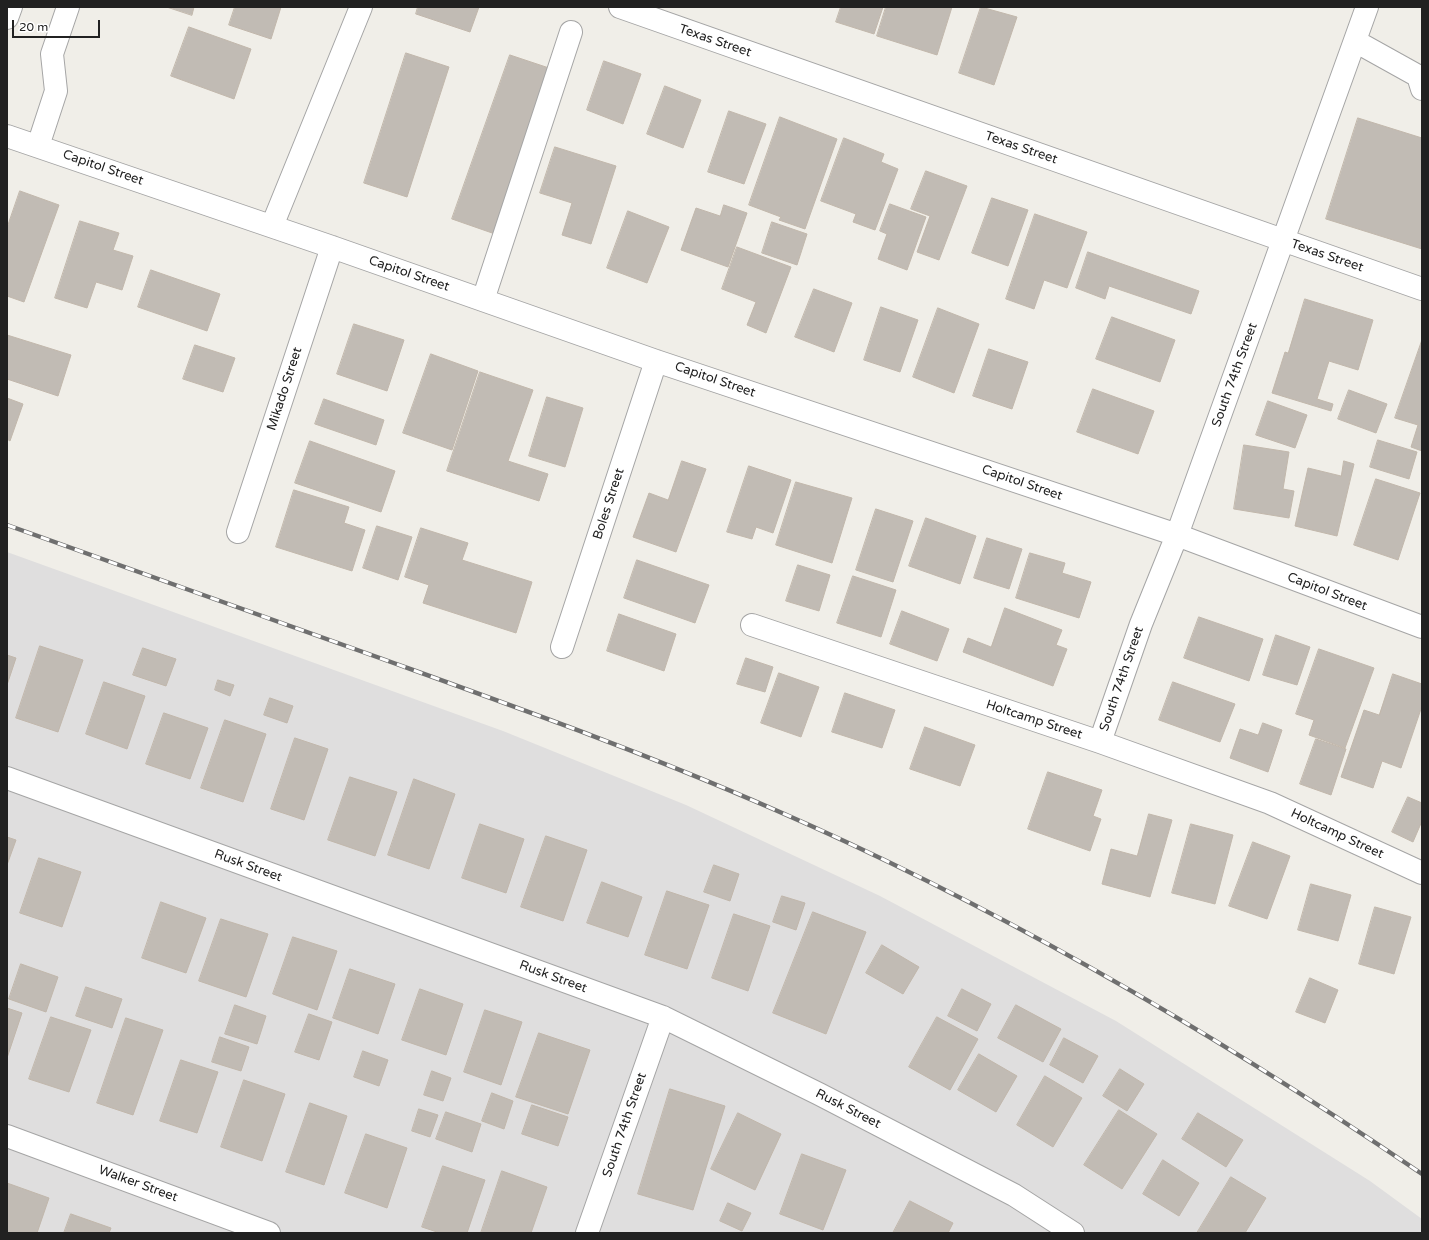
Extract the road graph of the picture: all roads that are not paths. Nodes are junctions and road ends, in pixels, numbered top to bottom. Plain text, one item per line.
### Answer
1 (11, 7) edge
2 (68, 7) edge
3 (361, 7) edge
4 (620, 7) edge
5 (1367, 7) edge
6 (7, 18) edge
7 (571, 32) dead end
8 (1355, 41) junction
9 (1422, 89) edge
10 (8, 138) edge
11 (38, 146) junction
12 (272, 226) junction
13 (1283, 240) junction
14 (332, 247) junction
15 (1422, 289) edge
16 (483, 300) junction
17 (656, 361) junction
18 (238, 532) dead end
19 (1177, 535) junction
20 (752, 625) dead end
21 (1422, 628) edge
22 (562, 647) dead end
23 (1100, 742) junction
24 (7, 778) edge
25 (1422, 874) edge
26 (663, 1017) junction
27 (7, 1136) edge
28 (269, 1233) edge
29 (587, 1233) edge
30 (1073, 1233) edge

1 - 6 street
2 - 11 street
3 - 12 street
4 - 13 street, Texas Street
5 - 8 street, South 74th Street
7 - 16 street
8 - 9 street
8 - 13 street, South 74th Street
10 - 11 street, Capitol Street
11 - 12 street, Capitol Street
12 - 14 street, Capitol Street
13 - 15 street, Texas Street
13 - 19 street, South 74th Street
14 - 16 street, Capitol Street
14 - 18 street, Mikado Street
16 - 17 street, Capitol Street
17 - 19 street, Capitol Street
17 - 22 street, Boles Street
19 - 21 street, Capitol Street
19 - 23 street, South 74th Street
20 - 23 street, Holtcamp Street
23 - 25 street, Holtcamp Street
24 - 26 street, Rusk Street
26 - 29 street, South 74th Street
26 - 30 street, Rusk Street
27 - 28 street, Walker Street

